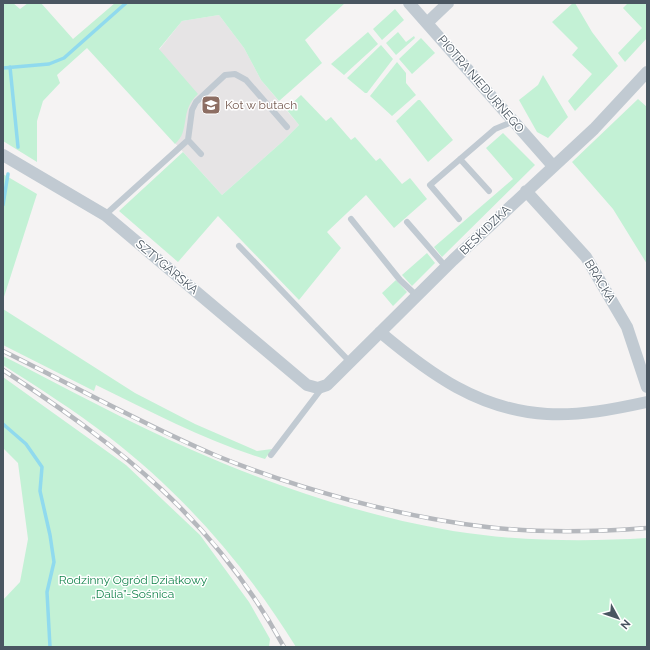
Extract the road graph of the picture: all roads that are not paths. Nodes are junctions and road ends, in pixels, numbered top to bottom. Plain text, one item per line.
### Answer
1 (409, 3) edge
2 (448, 3) edge
3 (427, 23) junction
4 (647, 72) edge
5 (514, 121) junction
6 (287, 127) dead end
7 (188, 140) junction
8 (201, 154) dead end
9 (3, 155) edge
10 (460, 159) junction
11 (553, 166) junction
12 (526, 191) junction
13 (488, 192) dead end
14 (105, 215) junction
15 (351, 219) dead end
16 (458, 219) dead end
17 (407, 222) dead end
18 (239, 246) dead end
19 (446, 267) junction
20 (417, 296) junction
21 (380, 332) junction
22 (350, 362) junction
23 (322, 388) junction
24 (647, 388) edge
25 (647, 402) edge
26 (271, 455) dead end

1 - 3 street, PIOTRA NIEDURNEGO
2 - 3 street
3 - 5 street, PIOTRA NIEDURNEGO
4 - 11 street, BESKIDZKA
5 - 10 lane
5 - 11 street, PIOTRA NIEDURNEGO
6 - 7 lane
7 - 8 lane
7 - 14 lane
9 - 14 street, SZTYGARSKA
10 - 13 lane
10 - 16 lane
11 - 12 street, BESKIDZKA
12 - 19 street, BESKIDZKA
12 - 24 street, BRACKA
14 - 23 street, SZTYGARSKA
15 - 20 lane
17 - 19 lane
18 - 22 lane
19 - 20 street, BESKIDZKA
20 - 21 street, BESKIDZKA
21 - 22 street, BESKIDZKA
21 - 25 street
22 - 23 street, BESKIDZKA
23 - 26 lane

